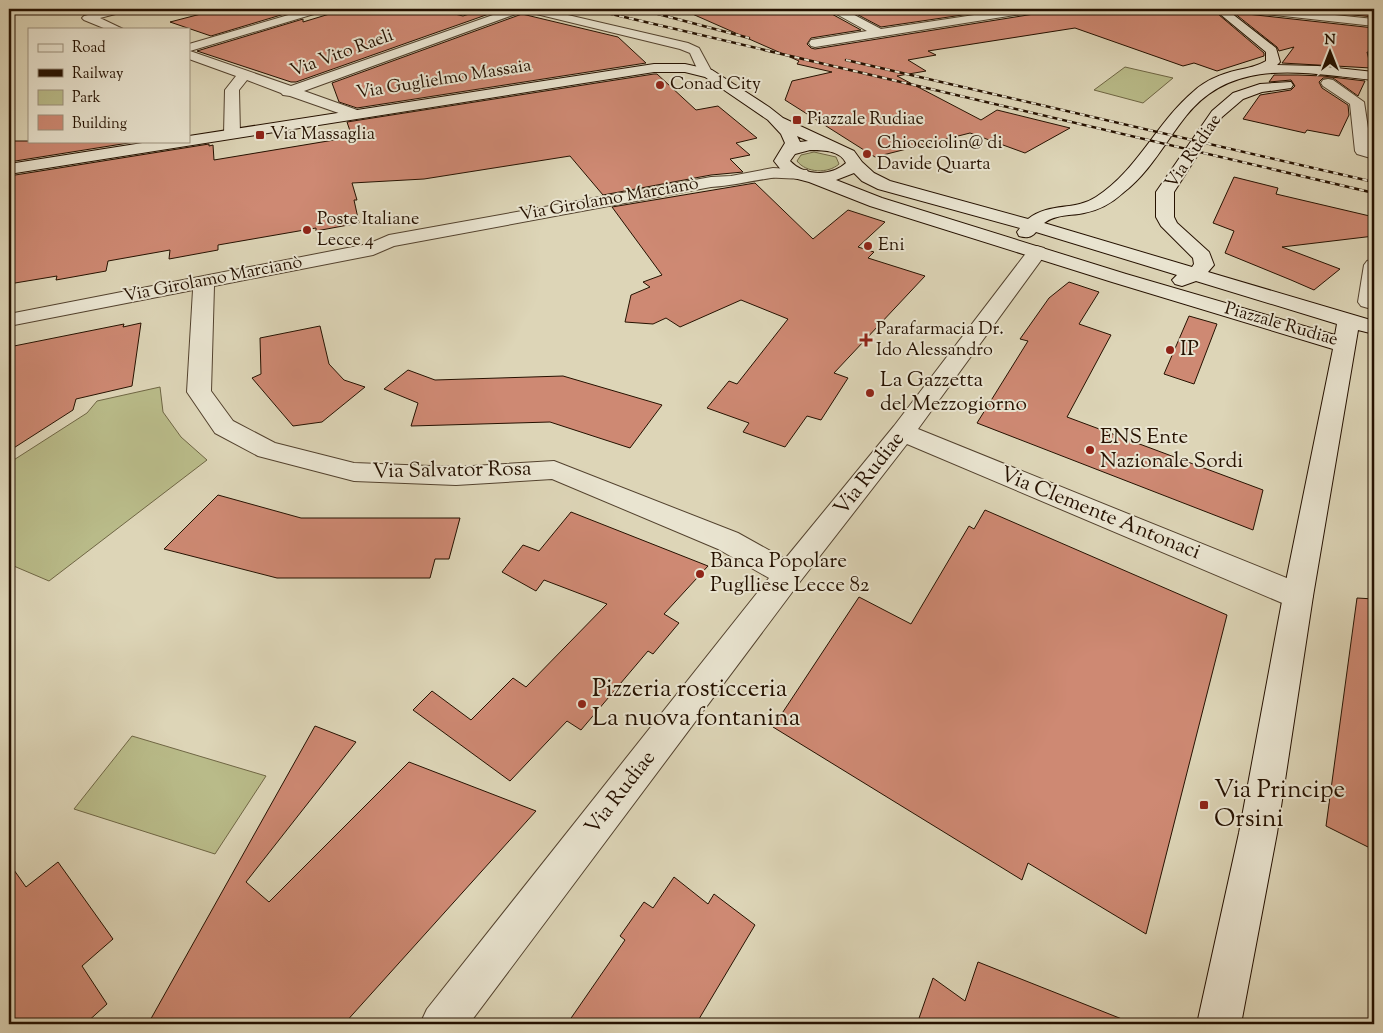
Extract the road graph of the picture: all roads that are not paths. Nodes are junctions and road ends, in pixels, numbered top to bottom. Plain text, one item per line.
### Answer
1 (122, 9) edge
2 (320, 9) edge
3 (520, 9) edge
4 (530, 9) edge
5 (835, 9) edge
6 (969, 9) edge
7 (1034, 9) edge
8 (1219, 9) edge
9 (1248, 9) edge
10 (985, 16) junction
11 (1374, 23) edge
12 (114, 28) edge
13 (879, 33) junction
14 (666, 40) junction
15 (815, 43) dead end
16 (190, 48) edge
17 (190, 55) edge
18 (673, 57) junction
19 (654, 68) junction
20 (688, 68) junction
21 (705, 72) junction
22 (1243, 73) junction
23 (243, 76) junction
24 (1374, 76) edge
25 (1328, 83) junction
26 (1374, 85) edge
27 (288, 92) junction
28 (355, 114) junction
29 (776, 120) junction
30 (232, 134) junction
31 (190, 141) edge
32 (182, 142) edge
33 (830, 147) junction
34 (786, 153) junction
35 (1374, 154) edge
36 (854, 164) junction
37 (9, 169) edge
38 (807, 175) junction
39 (711, 182) junction
40 (932, 199) junction
41 (1105, 199) junction
42 (1028, 241) junction
43 (1374, 265) edge
44 (1196, 274) junction
45 (204, 282) junction
46 (1157, 288) junction
47 (1368, 302) dead end
48 (9, 320) edge
49 (1374, 328) edge
50 (1347, 332) junction
51 (903, 432) junction
52 (790, 575) junction
53 (1298, 596) junction
54 (442, 1024) edge
55 (1219, 1024) edge

1 - 12 street
2 - 16 street
3 - 27 street, Via Vito Raeli
4 - 14 street
5 - 13 street
6 - 10 street
7 - 10 street
8 - 22 street
9 - 11 street
10 - 13 street
13 - 15 street
14 - 18 street
14 - 21 street
17 - 23 street
18 - 19 street
18 - 20 street
19 - 20 street, Via Guglielmo Massaia
19 - 28 street, Via Guglielmo Massaia
20 - 21 street, Via Guglielmo Massaia
21 - 29 street, Piazzale Rudiae
22 - 24 street, Via Rudiae
22 - 41 street, Via Rudiae
23 - 27 street
23 - 30 street
25 - 26 street, Via Rudiae
25 - 35 street
25 - 44 street, Via Rudiae
27 - 28 street
28 - 30 street, Via Guglielmo Massaia
29 - 33 street, Piazzale Rudiae
29 - 34 street, Piazzale Rudiae
30 - 31 street, Via Guglielmo Massaia
32 - 37 street, Via Guglielmo Massaia
33 - 34 street, Piazzale Rudiae
33 - 36 street, Piazzale Rudiae
34 - 38 street, Piazzale Rudiae
34 - 39 street, Via Girolamo Marcianò
36 - 38 street
36 - 40 street, Piazzale Rudiae
38 - 39 street, Via Girolamo Marcianò
38 - 42 street, Piazzale Rudiae
39 - 45 street, Via Girolamo Marcianò
40 - 41 street, Via Rudiae
40 - 42 street, Piazzale Rudiae
41 - 42 street, Via Rudiae
42 - 44 street, Piazzale Rudiae
42 - 46 street, Piazzale Rudiae
42 - 51 street, Via Rudiae
43 - 47 street
44 - 46 street
44 - 50 street, Piazzale Rudiae
45 - 48 street, Via Girolamo Marcianò
45 - 52 street, Via Salvator Rosa
46 - 50 street, Piazzale Rudiae
49 - 50 street
50 - 53 street
51 - 52 street, Via Rudiae
51 - 53 street, Via Clemente Antonaci
52 - 54 street, Via Rudiae
53 - 55 street

